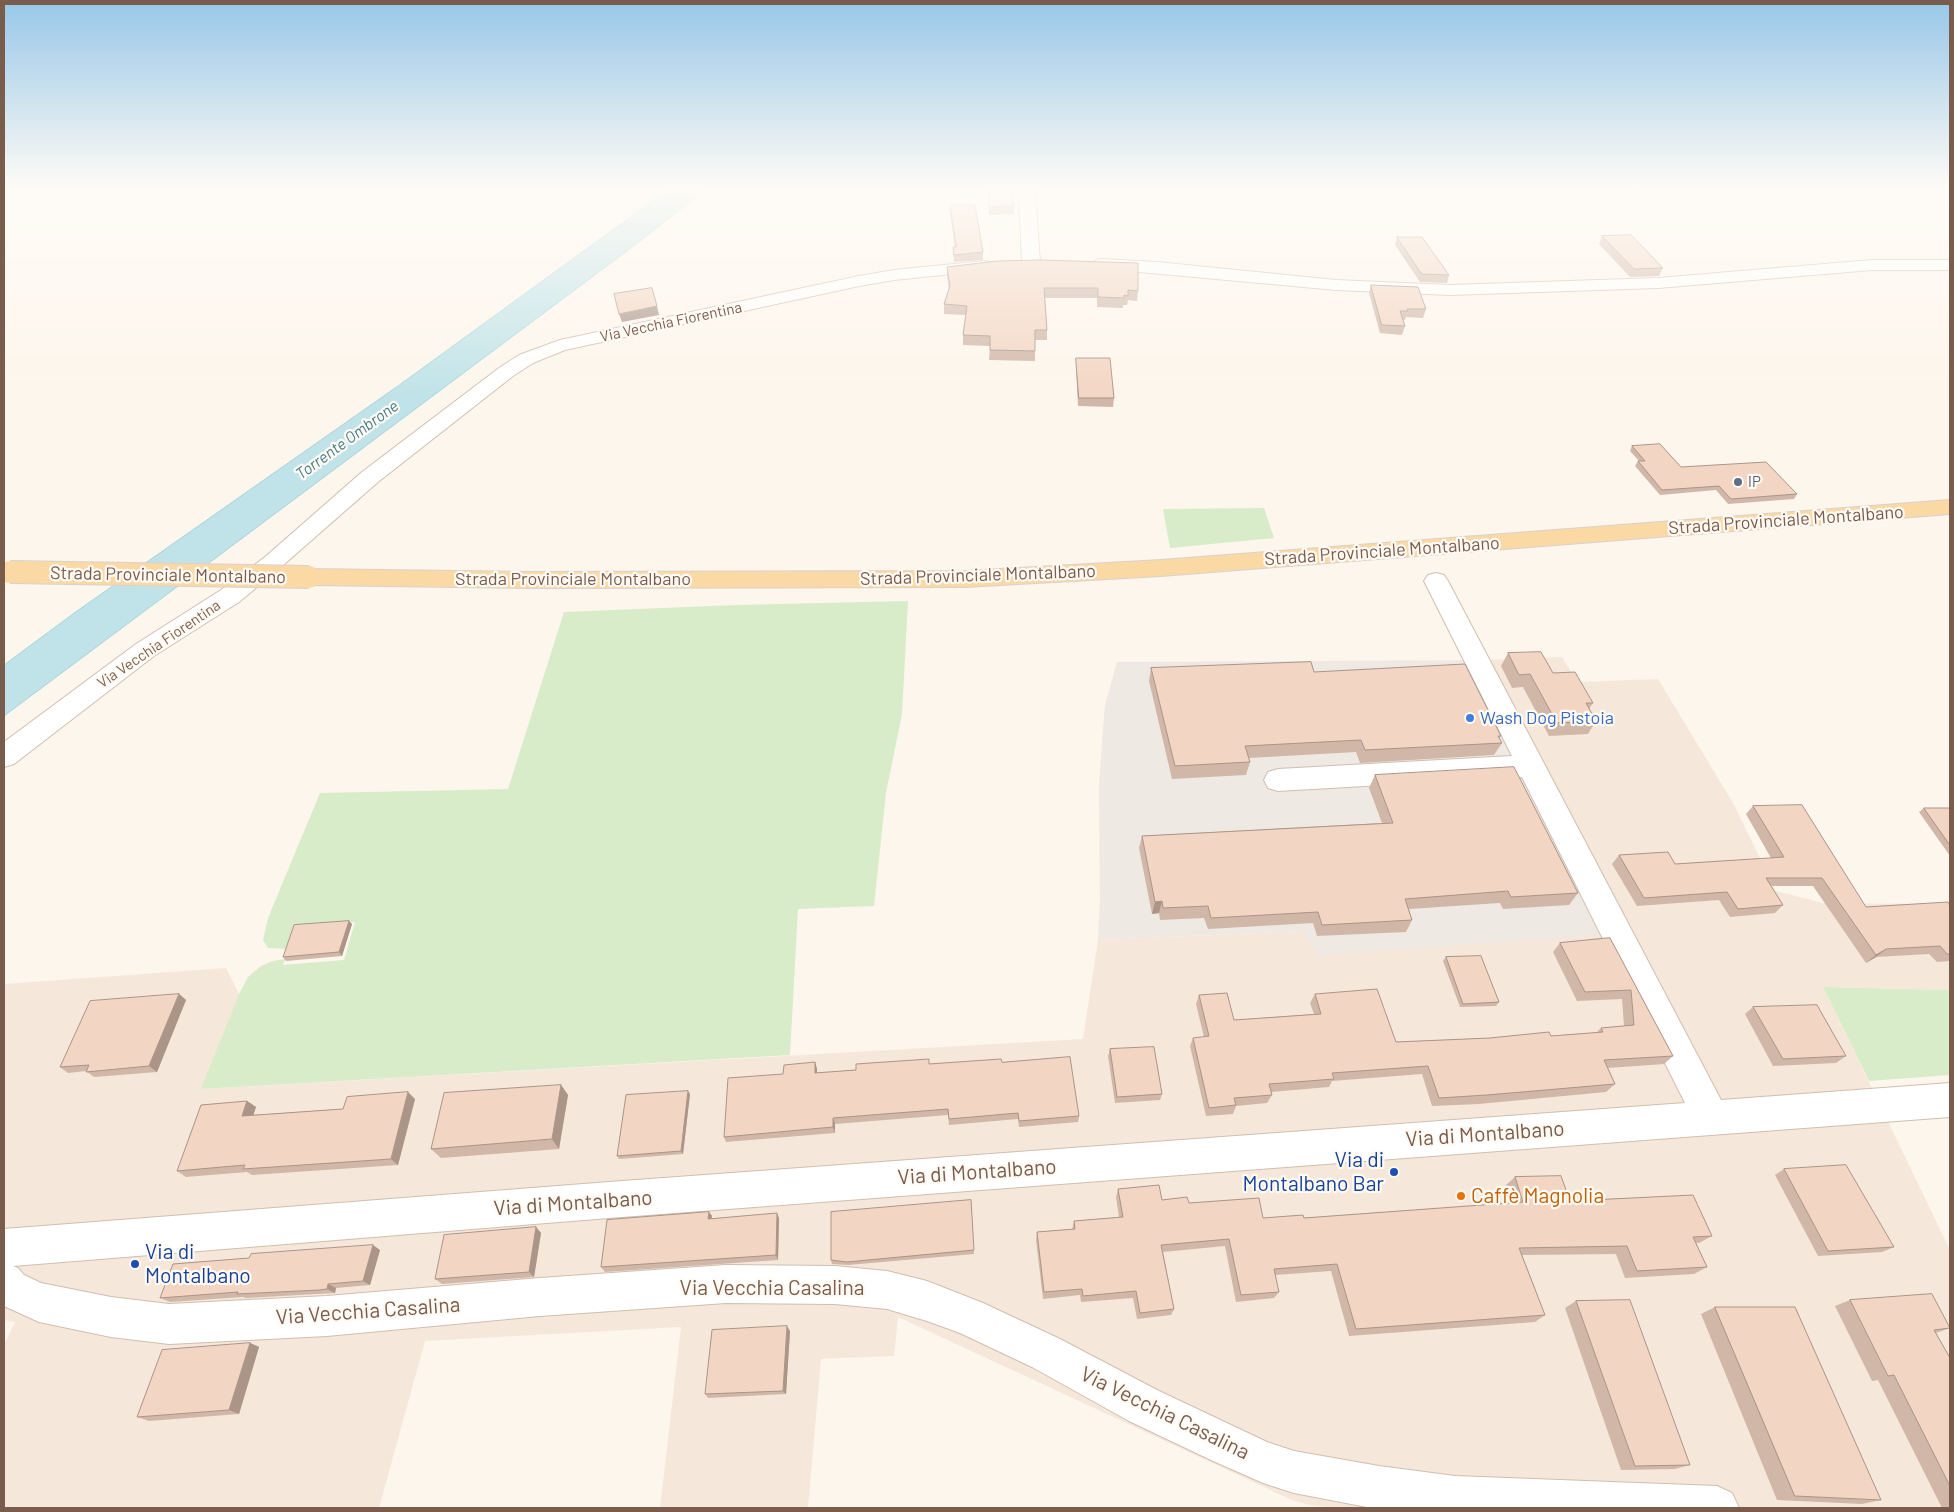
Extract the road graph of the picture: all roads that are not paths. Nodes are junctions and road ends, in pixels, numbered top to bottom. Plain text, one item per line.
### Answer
1 (1038, 258) edge
2 (1086, 263) edge
3 (1950, 265) edge
4 (1950, 507) edge
5 (7, 572) edge
6 (1436, 581) dead end
7 (4, 757) edge
8 (1532, 766) junction
9 (1278, 780) dead end
10 (1950, 1100) edge
11 (1711, 1117) junction
12 (4, 1248) edge
13 (4, 1282) edge
14 (1717, 1508) edge

1 - 7 street, Via Vecchia Fiorentina
2 - 3 street
4 - 5 main road, Strada Provinciale Montalbano, bridge
6 - 8 street
8 - 9 street
8 - 11 street
10 - 11 street, Via di Montalbano
11 - 12 street, Via di Montalbano
13 - 14 street, Via Vecchia Casalina

